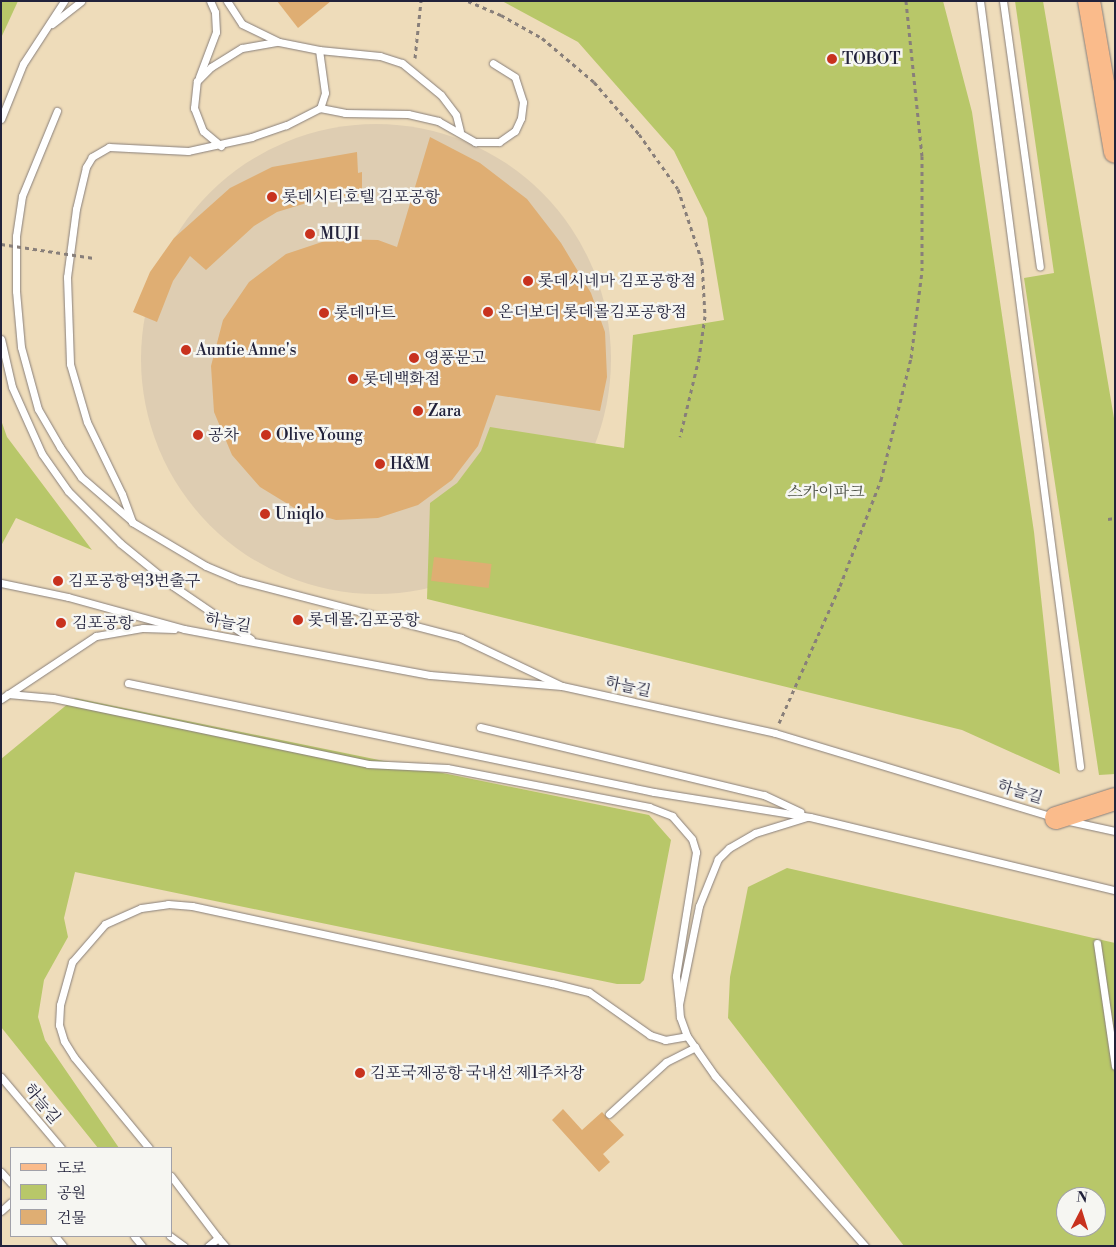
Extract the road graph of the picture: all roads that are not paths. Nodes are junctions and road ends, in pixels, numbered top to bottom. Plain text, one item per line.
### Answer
1 (64, 1) edge
2 (81, 1) edge
3 (210, 1) edge
4 (227, 1) edge
5 (980, 1) edge
6 (1003, 1) edge
7 (1089, 1) edge
8 (48, 27) junction
9 (279, 42) junction
10 (319, 50) junction
11 (493, 62) dead end
12 (197, 81) junction
13 (320, 108) junction
14 (57, 111) dead end
15 (1, 120) edge
16 (460, 131) junction
17 (221, 146) junction
18 (1115, 152) edge
19 (1040, 266) dead end
20 (1, 339) edge
21 (132, 522) junction
22 (1, 584) edge
23 (184, 629) junction
24 (254, 641) junction
25 (128, 683) dead end
26 (562, 686) junction
27 (8, 694) junction
28 (1, 699) edge
29 (480, 727) dead end
30 (1080, 766) dead end
31 (1115, 799) edge
32 (810, 817) junction
33 (1056, 818) junction
34 (1115, 832) edge
35 (1115, 890) edge
36 (1097, 943) dead end
37 (679, 1004) junction
38 (688, 1036) junction
39 (694, 1047) junction
40 (1115, 1066) edge
41 (1, 1077) edge
42 (609, 1114) dead end
43 (60, 1147) edge
44 (148, 1147) edge
45 (1, 1172) edge
46 (172, 1177) edge
47 (10, 1182) edge
48 (171, 1237) edge
49 (218, 1238) junction
50 (184, 1246) edge
51 (208, 1246) edge
52 (225, 1246) edge
53 (865, 1246) edge

1 - 8 lane
2 - 8 lane
3 - 12 lane
4 - 9 lane
5 - 30 lane
6 - 19 lane
7 - 18 main road
8 - 15 lane
9 - 10 lane
9 - 12 lane
10 - 13 lane
10 - 16 lane
11 - 16 lane
12 - 17 lane
13 - 16 lane
13 - 17 lane
14 - 21 lane
17 - 21 lane
20 - 24 lane
21 - 26 lane
22 - 23 lane, 하늘길
23 - 24 lane, 하늘길
23 - 27 lane, 하늘길
24 - 26 lane, 하늘길
25 - 32 lane
26 - 33 lane, 하늘길
27 - 28 lane, 하늘길
27 - 37 lane
29 - 32 lane
31 - 33 main road
32 - 35 lane
32 - 37 lane
33 - 34 lane, 하늘길
36 - 40 lane
37 - 38 lane
38 - 39 lane
38 - 44 lane
39 - 42 lane
39 - 53 lane
41 - 43 lane, 하늘길
45 - 47 lane
46 - 49 lane
48 - 50 lane
49 - 51 lane
49 - 52 lane

